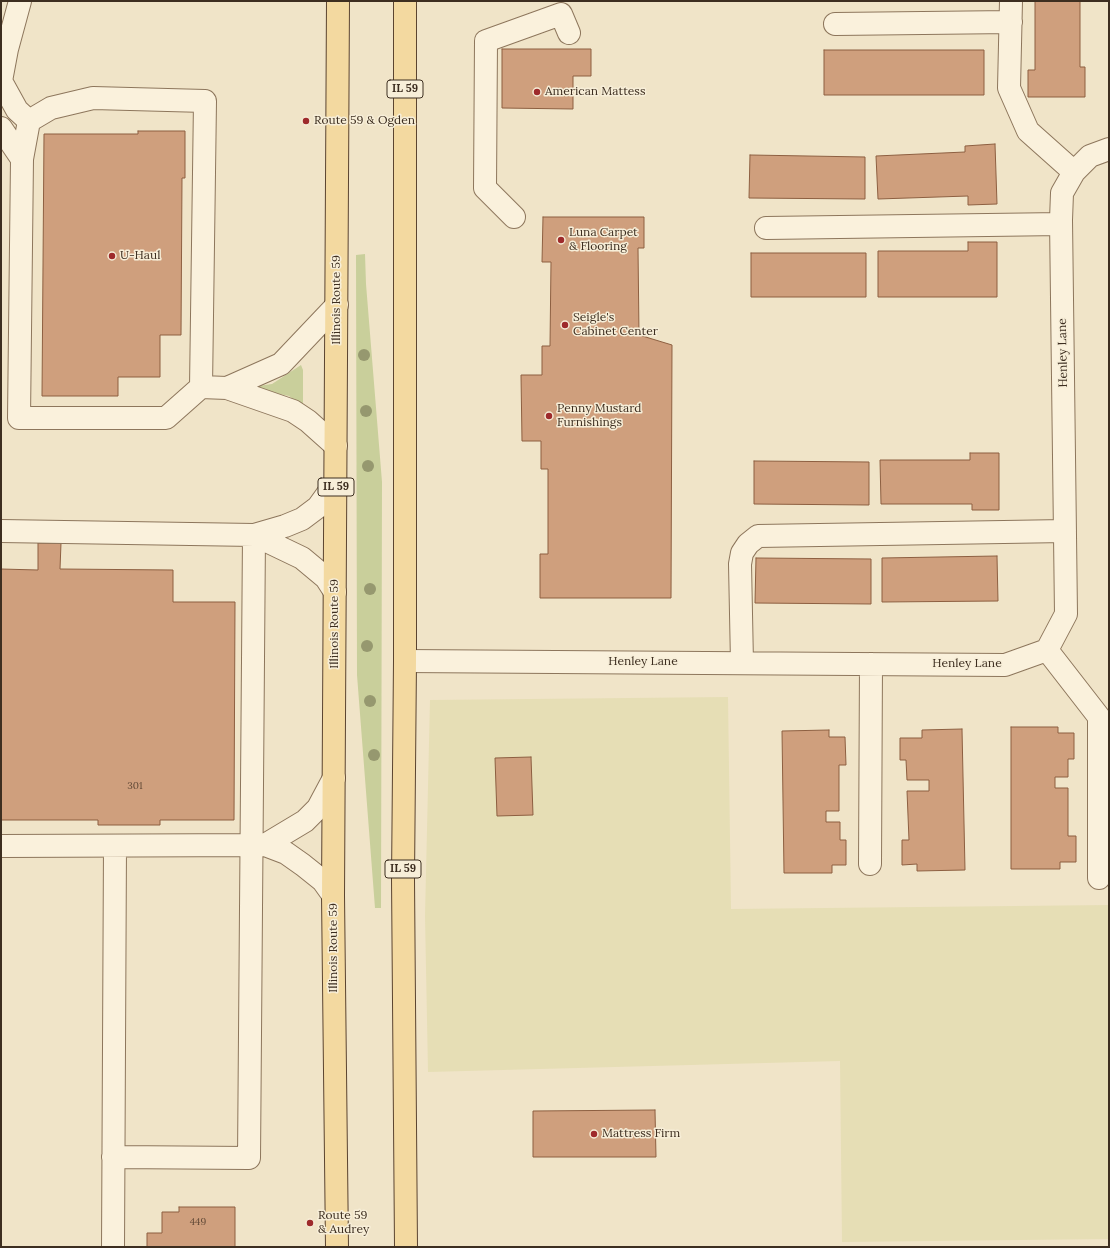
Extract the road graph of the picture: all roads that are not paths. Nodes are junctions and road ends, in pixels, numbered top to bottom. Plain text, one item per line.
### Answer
1 (20, 1) edge
2 (405, 1) edge
3 (1011, 1) edge
4 (337, 5) edge
5 (1011, 22) junction
6 (835, 24) dead end
7 (569, 33) dead end
8 (29, 121) junction
9 (1, 128) edge
10 (1109, 149) edge
11 (22, 159) junction
12 (1074, 172) junction
13 (514, 217) dead end
14 (1061, 224) junction
15 (766, 228) dead end
16 (337, 305) junction
17 (201, 387) junction
18 (227, 388) junction
19 (336, 446) junction
20 (336, 482) junction
21 (1, 531) edge
22 (1065, 531) junction
23 (254, 535) junction
24 (335, 592) junction
25 (1047, 650) junction
26 (405, 661) junction
27 (742, 663) junction
28 (870, 664) junction
29 (334, 778) junction
30 (258, 845) junction
31 (1, 846) edge
32 (115, 846) junction
33 (870, 864) dead end
34 (1099, 878) dead end
35 (334, 895) junction
36 (113, 1158) junction
37 (113, 1247) edge
38 (337, 1247) edge
39 (406, 1247) edge

1 - 8 street
2 - 26 main road, IL 59
3 - 5 street
4 - 16 main road, Illinois Route 59 / IL 59
5 - 6 street
5 - 12 street
7 - 13 street
8 - 11 street
8 - 17 street
9 - 11 street
10 - 12 street, Henley Lane
11 - 17 street
12 - 14 street, Henley Lane
14 - 15 street
14 - 22 street, Henley Lane
16 - 18 street
16 - 19 main road, Illinois Route 59 / IL 59
17 - 18 street
18 - 19 street
19 - 20 main road, Illinois Route 59 / IL 59
20 - 23 street
20 - 24 main road, Illinois Route 59 / IL 59
21 - 23 street
22 - 25 street, Henley Lane
22 - 27 street
23 - 24 street
23 - 30 street
24 - 29 main road, Illinois Route 59 / IL 59
25 - 28 street, Henley Lane
25 - 34 street
26 - 27 street, Henley Lane
26 - 39 main road, IL 59
27 - 28 street, Henley Lane
28 - 33 street
29 - 30 street
29 - 35 main road, Illinois Route 59 / IL 59
30 - 32 street
30 - 35 street
30 - 36 street
31 - 32 street
32 - 36 street
35 - 38 main road, Illinois Route 59 / IL 59
36 - 37 street

